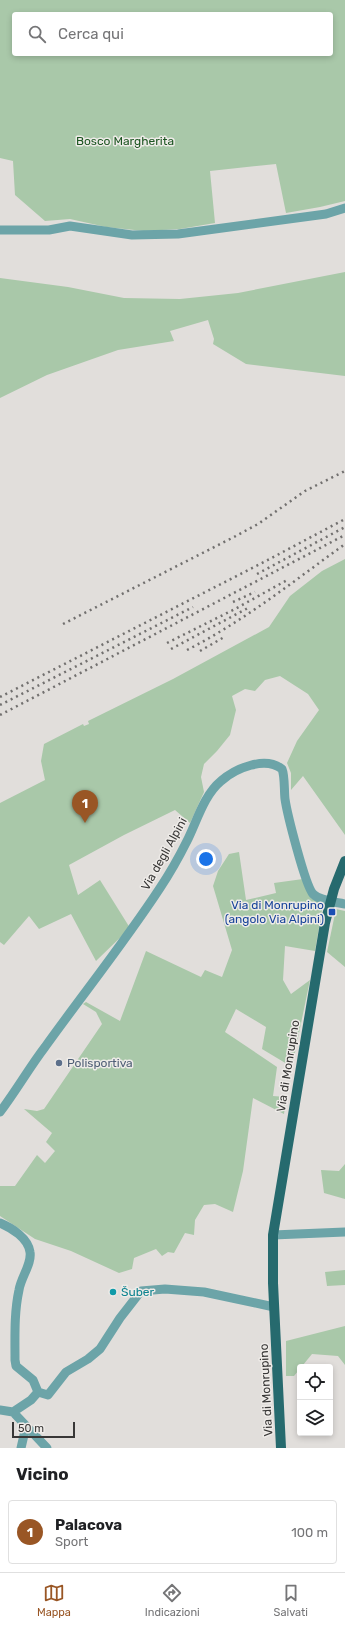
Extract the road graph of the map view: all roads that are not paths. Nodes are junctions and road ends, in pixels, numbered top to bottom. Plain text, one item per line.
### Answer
1 (345, 208) edge
2 (0, 230) edge
3 (345, 862) edge
4 (330, 901) junction
5 (345, 904) edge
6 (0, 1112) edge
7 (0, 1223) edge
8 (345, 1232) edge
9 (273, 1235) junction
10 (274, 1307) junction
11 (38, 1392) junction
12 (0, 1410) edge
13 (13, 1412) junction
14 (27, 1428) junction
15 (21, 1448) edge
16 (47, 1448) edge
17 (281, 1448) edge

1 - 2 street
3 - 4 main road, Via di Monrupino
4 - 5 street
4 - 6 street, Via degli Alpini
4 - 9 main road, Via di Monrupino
7 - 11 street
8 - 9 street
9 - 10 main road, Via di Monrupino
10 - 11 street
10 - 17 main road, Via di Monrupino
11 - 13 street
12 - 13 street
13 - 14 street
14 - 15 street
14 - 16 street

